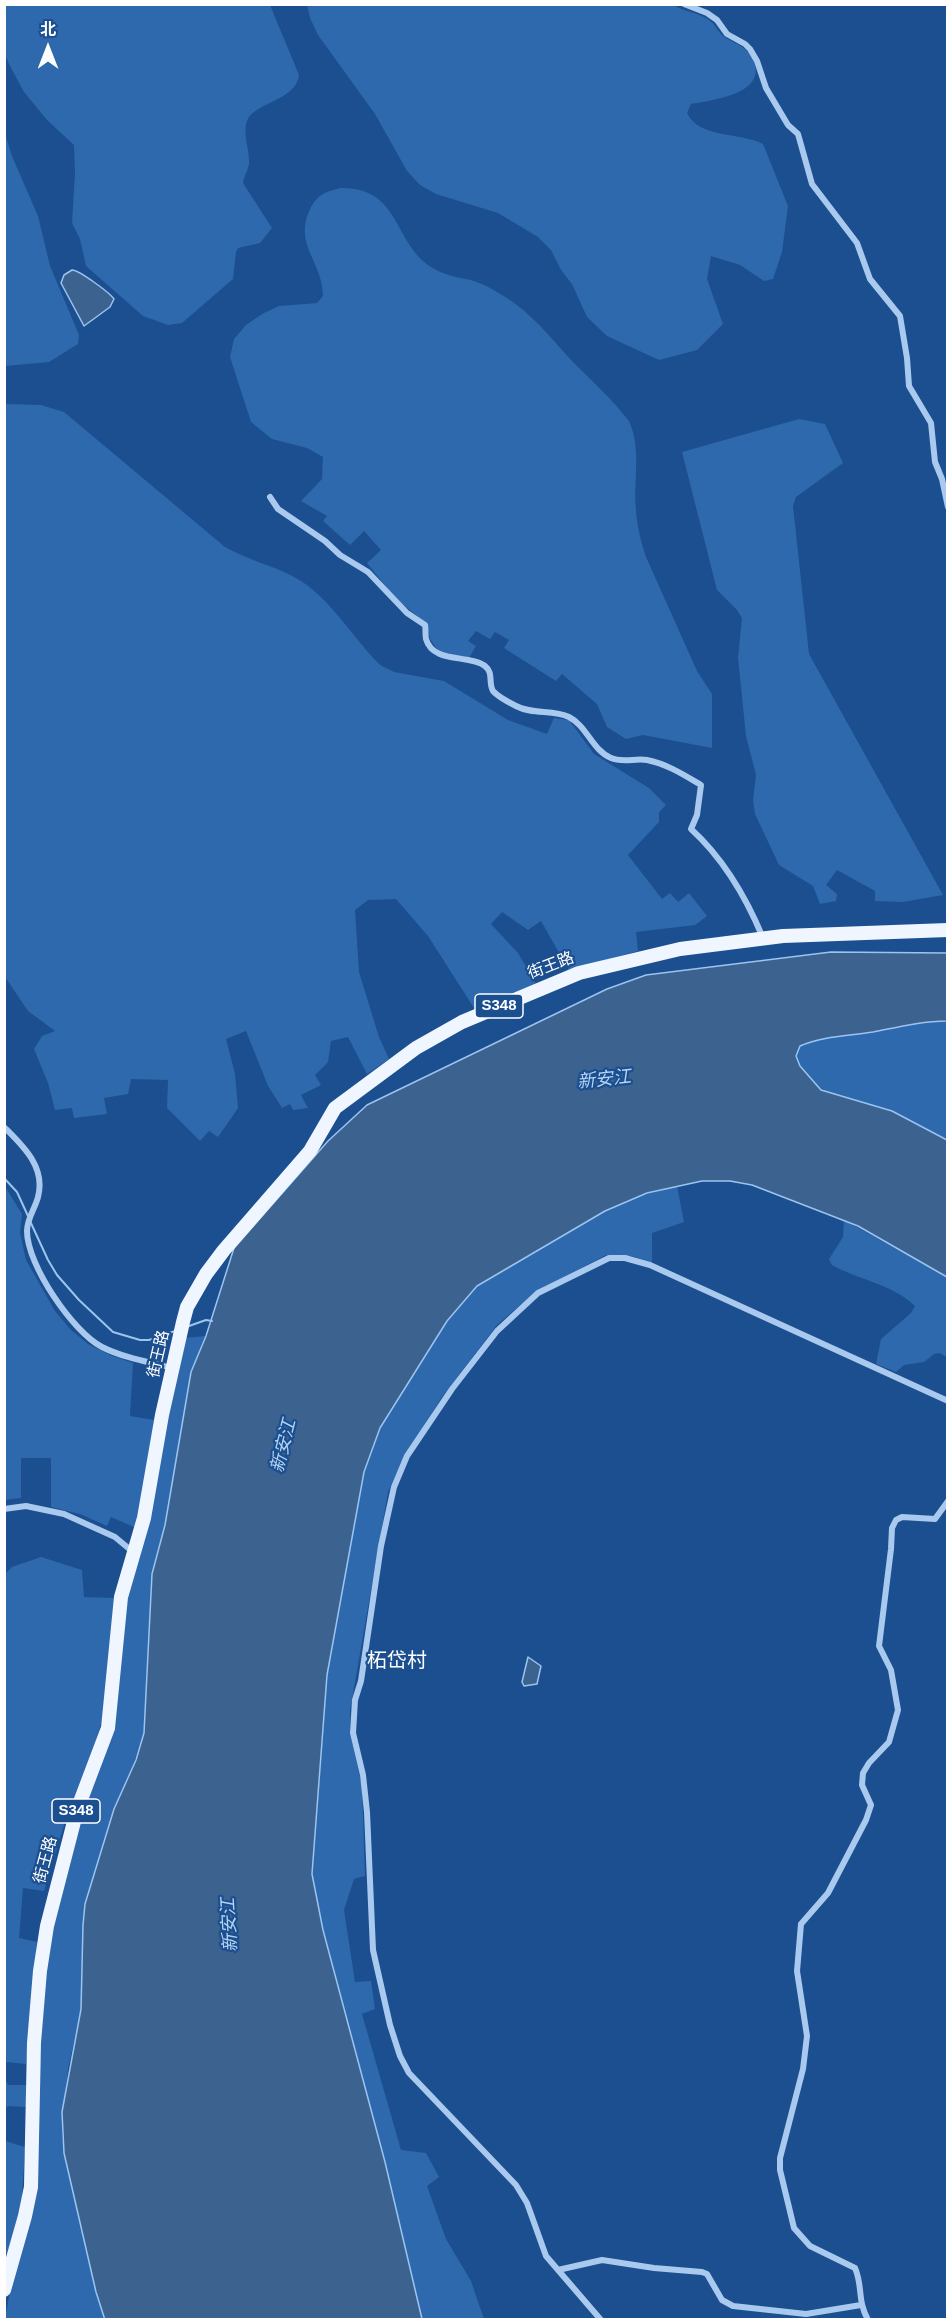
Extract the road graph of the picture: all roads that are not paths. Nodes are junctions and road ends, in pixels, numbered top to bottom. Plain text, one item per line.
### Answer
1 (684, 4) edge
2 (270, 497) dead end
3 (948, 507) edge
4 (948, 930) edge
5 (763, 938) junction
6 (4, 1127) edge
7 (172, 1368) junction
8 (948, 1401) edge
9 (948, 1501) edge
10 (4, 1509) edge
11 (134, 1553) junction
12 (558, 2270) junction
13 (4, 2290) edge
14 (861, 2305) junction
15 (601, 2319) edge
16 (868, 2319) edge

1 - 3 street
2 - 5 street
4 - 5 main road, 街王路 / S348
5 - 7 main road, 街王路 / S348
6 - 7 street
7 - 11 main road, 街王路 / S348
8 - 12 street
9 - 14 street
10 - 11 street
11 - 13 main road, 街王路 / S348
12 - 14 street
12 - 15 street
14 - 16 street

